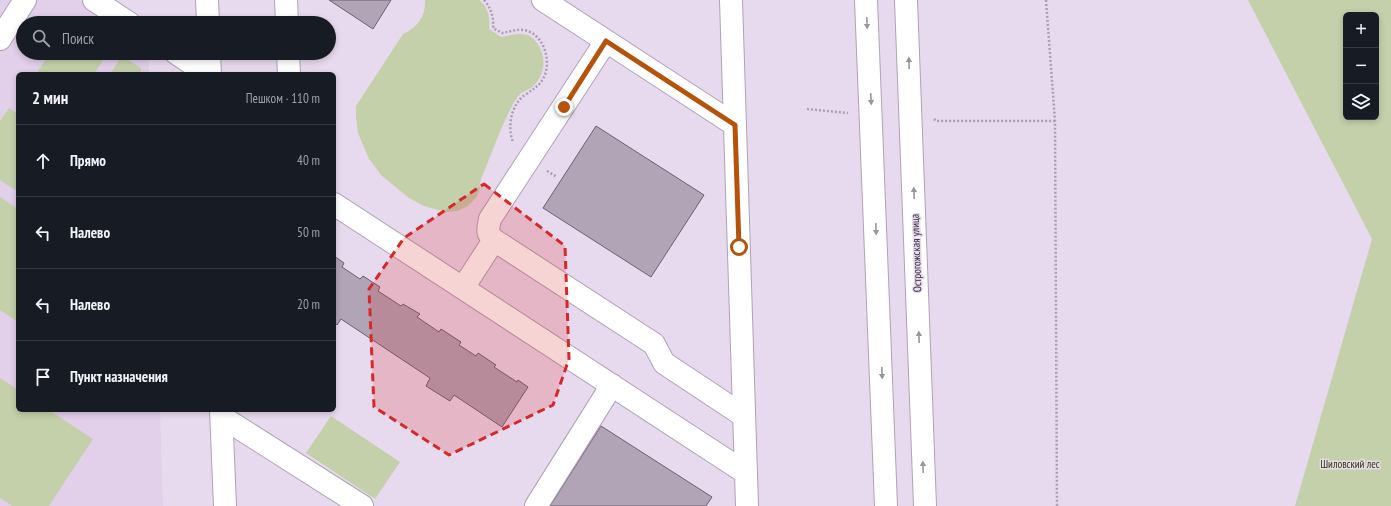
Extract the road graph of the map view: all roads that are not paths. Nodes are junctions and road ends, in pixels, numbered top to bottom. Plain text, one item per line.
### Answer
1 (25, 0) edge
2 (94, 0) edge
3 (207, 0) edge
4 (286, 0) edge
5 (543, 0) edge
6 (731, 0) edge
7 (866, 0) edge
8 (906, 0) edge
9 (118, 16) edge
10 (208, 16) edge
11 (287, 16) edge
12 (0, 39) edge
13 (606, 41) junction
14 (187, 60) edge
15 (209, 60) edge
16 (288, 60) edge
17 (205, 72) edge
18 (208, 72) edge
19 (289, 72) edge
20 (735, 125) junction
21 (336, 205) edge
22 (494, 240) junction
23 (463, 288) junction
24 (612, 385) junction
25 (221, 413) edge
26 (744, 416) junction
27 (746, 473) junction
28 (225, 506) edge
29 (362, 506) edge
30 (536, 506) edge
31 (747, 506) edge
32 (886, 506) edge
33 (925, 506) edge

1 - 12 street
2 - 9 street
3 - 10 street
4 - 11 street
5 - 13 street
6 - 20 street
7 -> 32 street
33 -> 8 street, Острогожская улица
13 - 20 street
13 - 22 street
14 - 17 street
15 - 18 street
16 - 19 street
20 - 26 street
21 - 23 street
22 - 23 street
22 - 26 street
23 - 24 street
24 - 27 street
24 - 30 street
25 - 28 street
25 - 29 street
26 - 27 street
27 - 31 street

